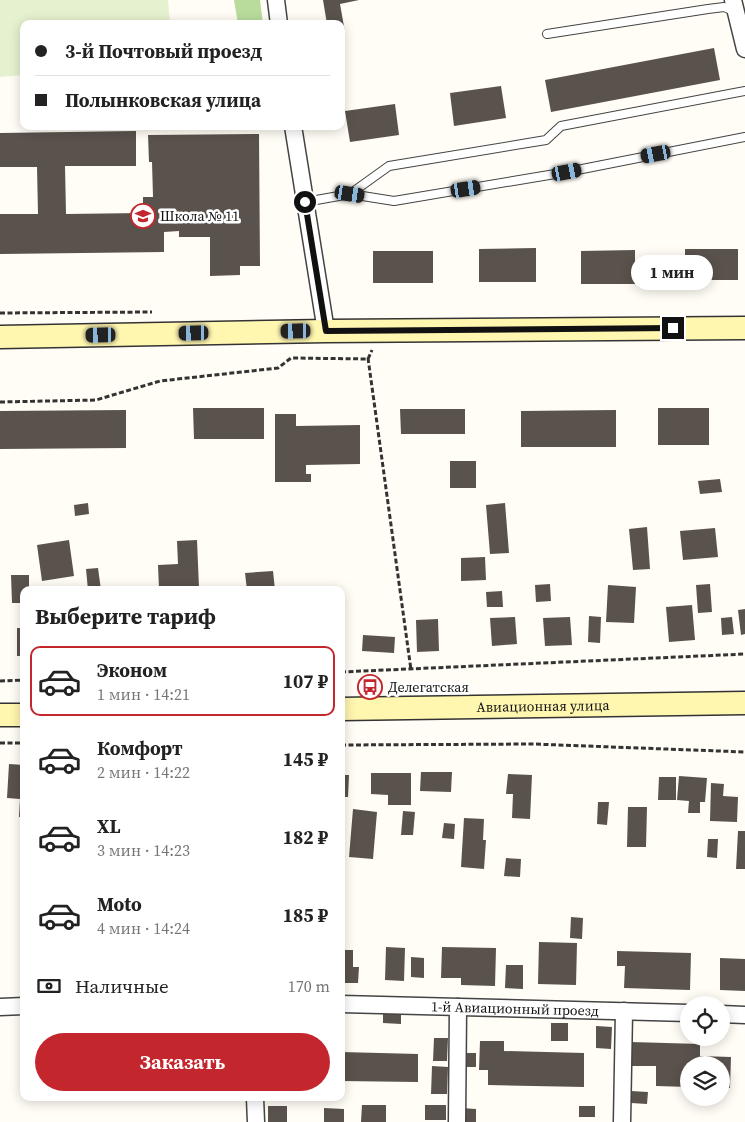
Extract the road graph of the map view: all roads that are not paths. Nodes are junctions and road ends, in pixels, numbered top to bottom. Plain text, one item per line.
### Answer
1 (276, 0) edge
2 (738, 9) edge
3 (278, 20) edge
4 (547, 34) dead end
5 (745, 49) edge
6 (745, 91) edge
7 (294, 130) edge
8 (745, 137) edge
9 (350, 194) junction
10 (305, 202) junction
11 (745, 328) edge
12 (326, 331) junction
13 (0, 337) edge
14 (745, 703) edge
15 (345, 709) edge
16 (0, 715) edge
17 (20, 715) edge
18 (345, 1004) edge
19 (20, 1006) edge
20 (0, 1007) edge
21 (458, 1007) junction
22 (624, 1011) junction
23 (680, 1013) edge
24 (730, 1014) edge
25 (745, 1015) edge
26 (255, 1101) edge
27 (256, 1122) edge
28 (457, 1122) edge
29 (622, 1122) edge

1 - 3 street
2 - 4 lane
2 - 5 street
6 - 9 lane
7 - 10 street
8 - 9 lane
9 - 10 lane
10 - 12 street
11 - 12 street
12 - 13 street
14 - 15 street, Авиационная улица
16 - 17 street
18 - 21 street, 1-й Авиационный проезд
19 - 20 street
21 - 22 street, 1-й Авиационный проезд
21 - 28 street
22 - 23 street, 1-й Авиационный проезд
22 - 29 street
24 - 25 street
26 - 27 street

